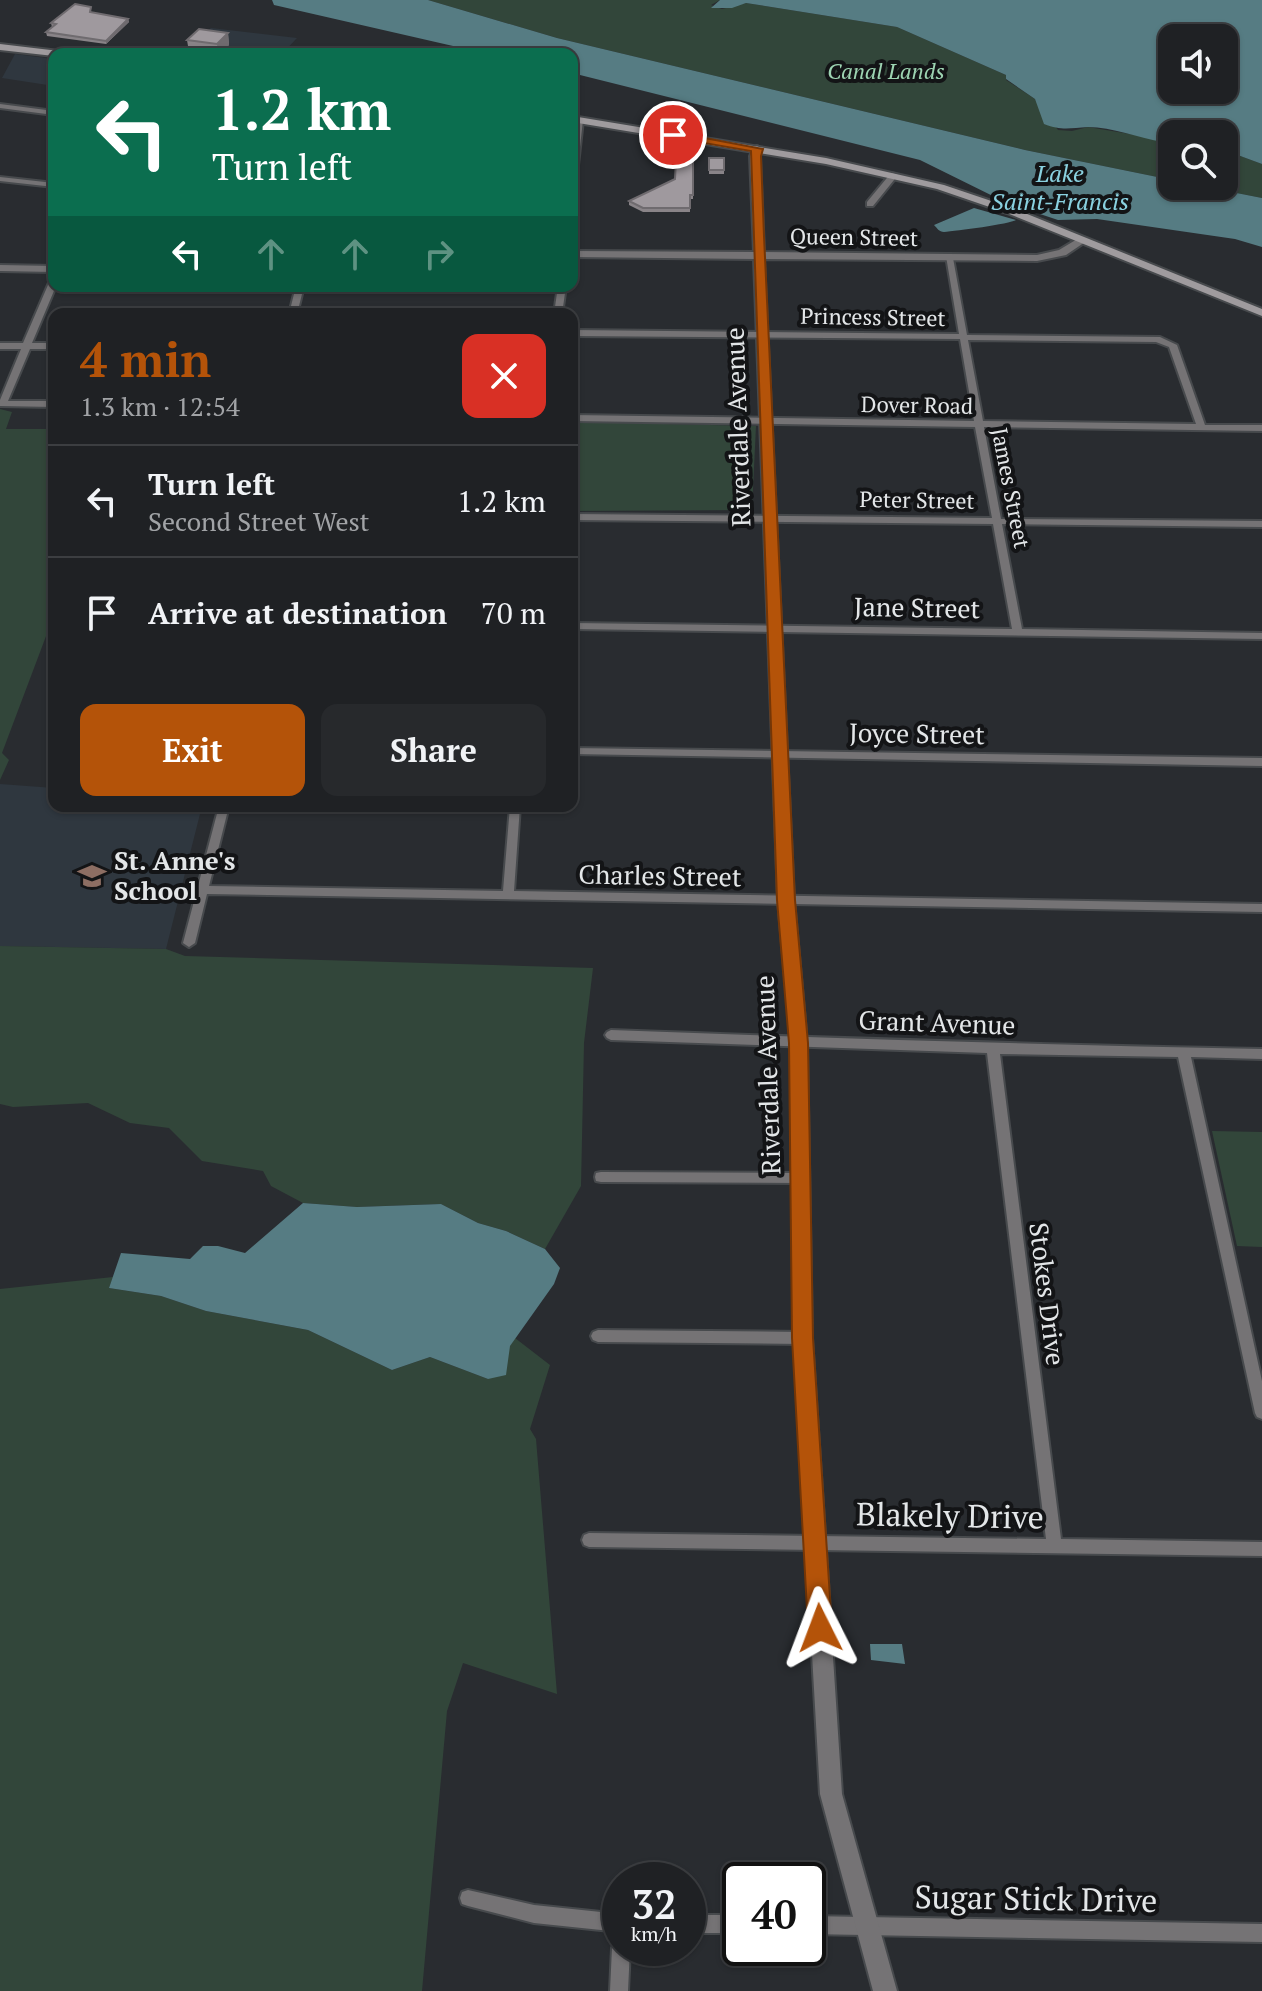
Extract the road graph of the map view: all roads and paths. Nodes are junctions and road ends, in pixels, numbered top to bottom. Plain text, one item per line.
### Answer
1 (0, 47) edge
2 (48, 53) edge
3 (0, 106) edge
4 (48, 112) edge
5 (578, 119) edge
6 (757, 149) junction
7 (894, 175) junction
8 (0, 179) edge
9 (48, 184) edge
10 (870, 204) dead end
11 (1083, 240) junction
12 (578, 254) edge
13 (759, 256) junction
14 (949, 258) junction
15 (0, 268) edge
16 (48, 269) edge
17 (49, 292) edge
18 (1262, 313) edge
19 (578, 333) edge
20 (763, 333) junction
21 (963, 335) junction
22 (0, 346) edge
23 (25, 346) junction
24 (48, 346) edge
25 (2, 403) edge
26 (48, 404) edge
27 (578, 418) edge
28 (767, 420) junction
29 (978, 424) junction
30 (1201, 427) junction
31 (1262, 428) edge
32 (578, 517) edge
33 (770, 518) junction
34 (999, 521) junction
35 (1262, 524) edge
36 (578, 626) edge
37 (774, 628) junction
38 (1017, 632) junction
39 (1262, 636) edge
40 (578, 751) edge
41 (782, 754) junction
42 (1262, 762) edge
43 (222, 812) edge
44 (515, 812) edge
45 (202, 890) junction
46 (508, 896) junction
47 (786, 900) junction
48 (1262, 908) edge
49 (189, 943) dead end
50 (611, 1035) dead end
51 (799, 1043) junction
52 (993, 1049) junction
53 (1183, 1051) junction
54 (1262, 1054) edge
55 (601, 1177) dead end
56 (801, 1178) junction
57 (598, 1336) dead end
58 (803, 1338) junction
59 (1262, 1413) edge
60 (589, 1540) dead end
61 (815, 1543) junction
62 (1054, 1545) junction
63 (1262, 1549) edge
64 (468, 1898) dead end
65 (602, 1921) edge
66 (826, 1925) edge
67 (868, 1926) junction
68 (1262, 1933) edge
69 (620, 1966) edge
70 (619, 1991) edge
71 (885, 1991) edge

1 - 2 main road
3 - 4 street
5 - 6 main road
6 - 7 main road
6 - 13 street, Riverdale Avenue
7 - 10 street
7 - 11 main road
8 - 9 street
11 - 14 street, Queen Street
11 - 18 main road
12 - 13 street, Queen Street
13 - 14 street, Queen Street
13 - 20 street, Riverdale Avenue
14 - 21 street, James Street
15 - 16 street
17 - 23 street
19 - 20 street, Princess Street
20 - 21 street, Princess Street
20 - 28 street, Riverdale Avenue
21 - 29 street, James Street
21 - 30 street, Princess Street
22 - 23 street
23 - 24 street
23 - 25 street
25 - 26 street
27 - 28 street, Dover Road
28 - 29 street, Dover Road
28 - 33 street, Riverdale Avenue
29 - 30 street, Dover Road
29 - 34 street, James Street
30 - 31 street, Dover Road
32 - 33 street, Peter Street
33 - 34 street, Peter Street
33 - 37 street, Riverdale Avenue
34 - 35 street, Peter Street
34 - 38 street, James Street
36 - 37 street, Jane Street
37 - 38 street, Jane Street
37 - 41 street, Riverdale Avenue
38 - 39 street, Jane Street
40 - 41 street, Joyce Street
41 - 42 street, Joyce Street
41 - 47 street, Riverdale Avenue
43 - 45 street
44 - 46 street
45 - 46 street, Charles Street
45 - 49 street
46 - 47 street, Charles Street
47 - 48 street, Charles Street
47 - 51 street, Riverdale Avenue
50 - 51 street, Grant Avenue
51 - 52 street, Grant Avenue
51 - 56 street, Riverdale Avenue
52 - 53 street, Grant Avenue
52 - 62 street, Stokes Drive
53 - 54 street, Grant Avenue
53 - 59 street
55 - 56 street
56 - 58 street, Riverdale Avenue
57 - 58 street
58 - 61 street, Riverdale Avenue
60 - 61 street, Blakely Drive
61 - 62 street, Blakely Drive
61 - 67 street, Riverdale Avenue
62 - 63 street, Blakely Drive
64 - 65 street
66 - 67 street, Sugar Stick Drive
67 - 68 street, Sugar Stick Drive
67 - 71 street, Riverdale Avenue
69 - 70 street

